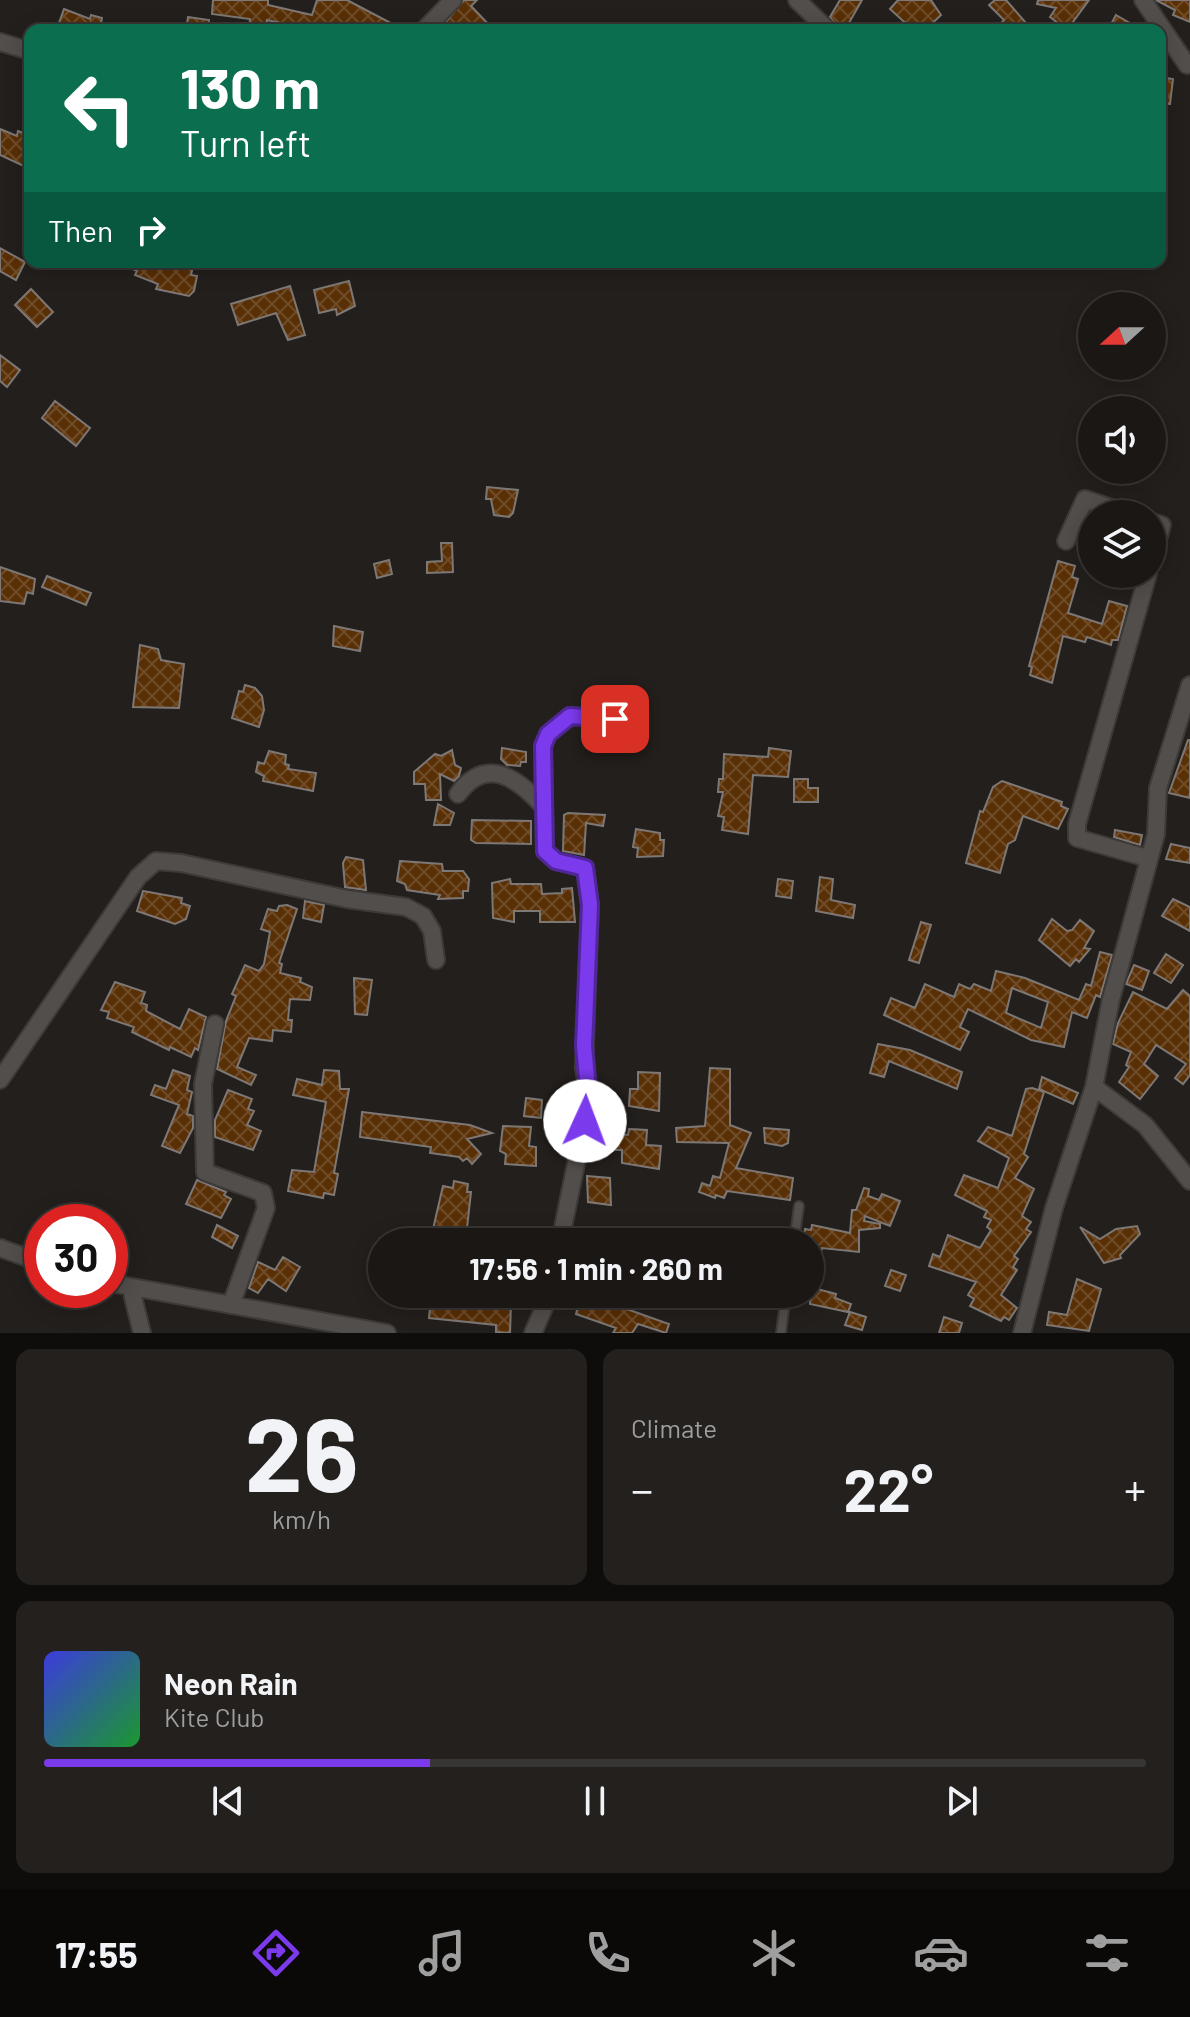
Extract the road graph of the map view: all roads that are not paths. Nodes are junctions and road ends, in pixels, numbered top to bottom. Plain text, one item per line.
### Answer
1 (453, 0) edge
2 (797, 0) edge
3 (1143, 0) edge
4 (430, 24) edge
5 (822, 24) edge
6 (1159, 24) edge
7 (1166, 34) edge
8 (0, 42) edge
9 (24, 49) edge
10 (1187, 65) dead end
11 (1078, 514) edge
12 (1066, 541) dead end
13 (1144, 588) edge
14 (1190, 685) edge
15 (615, 719) dead end
16 (458, 794) dead end
17 (543, 806) junction
18 (1147, 858) junction
19 (436, 960) dead end
20 (215, 1024) dead end
21 (0, 1080) edge
22 (1094, 1087) junction
23 (1189, 1176) edge
24 (799, 1206) dead end
25 (563, 1228) edge
26 (796, 1228) edge
27 (0, 1248) edge
28 (24, 1257) edge
29 (128, 1288) edge
30 (131, 1289) junction
31 (231, 1305) junction
32 (544, 1308) edge
33 (784, 1308) edge
34 (142, 1333) edge
35 (387, 1333) edge
36 (533, 1333) edge
37 (781, 1333) edge
38 (1022, 1333) edge

1 - 4 street
2 - 5 street
3 - 6 street
7 - 10 street
8 - 9 street
11 - 12 street
13 - 18 street
14 - 18 street
15 - 17 street
16 - 17 street
17 - 25 street
18 - 22 street
19 - 21 street
20 - 31 street
22 - 23 street
22 - 38 street
24 - 26 lane
27 - 28 street
29 - 30 street
30 - 31 street
30 - 34 street
31 - 35 street
32 - 36 street
33 - 37 lane

